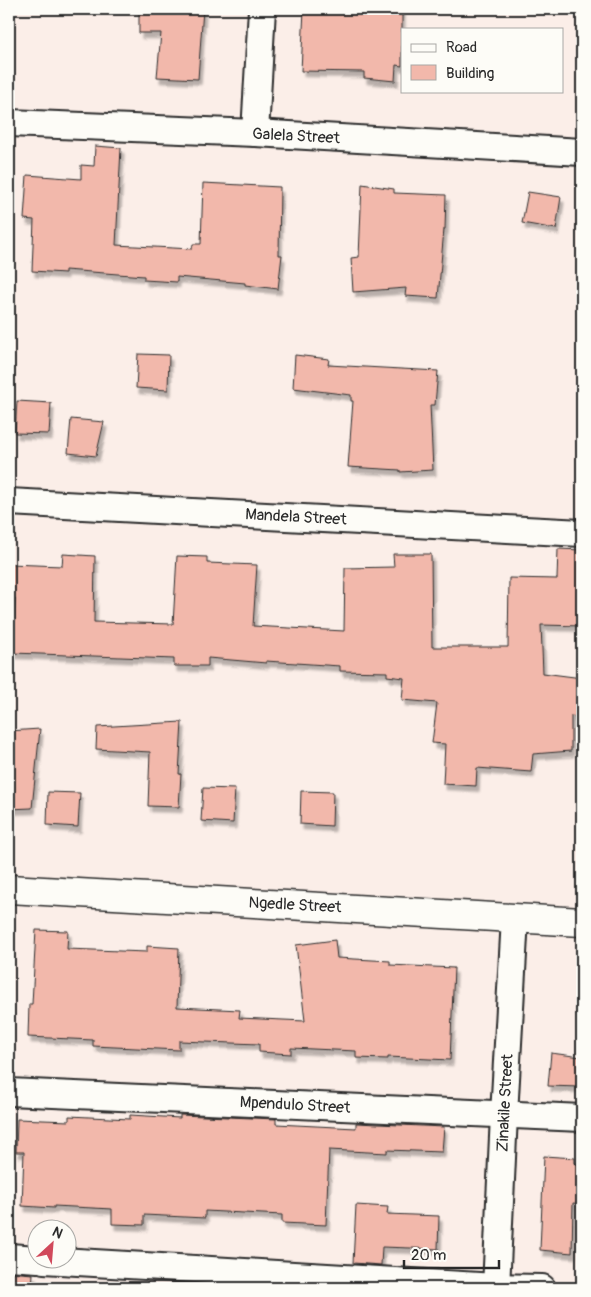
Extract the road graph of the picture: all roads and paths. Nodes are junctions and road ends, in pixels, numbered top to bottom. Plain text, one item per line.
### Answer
1 (262, 9) edge
2 (9, 123) edge
3 (255, 133) junction
4 (582, 152) edge
5 (9, 502) edge
6 (582, 533) edge
7 (9, 888) edge
8 (515, 918) junction
9 (582, 922) edge
10 (9, 1092) edge
11 (504, 1115) junction
12 (582, 1118) edge
13 (9, 1257) edge
14 (28, 1258) edge
15 (78, 1262) edge
16 (496, 1287) edge
17 (542, 1288) edge

1 - 3 street
2 - 3 street, Galela Street
3 - 4 street, Galela Street
5 - 6 street, Mandela Street
7 - 8 street, Ngedle Street
8 - 9 street, Ngedle Street
8 - 11 street, Zinakile Street
10 - 11 street, Mpendulo Street
11 - 12 street, Mpendulo Street
11 - 16 street, Zinakile Street
13 - 14 street
15 - 16 street
16 - 17 street

